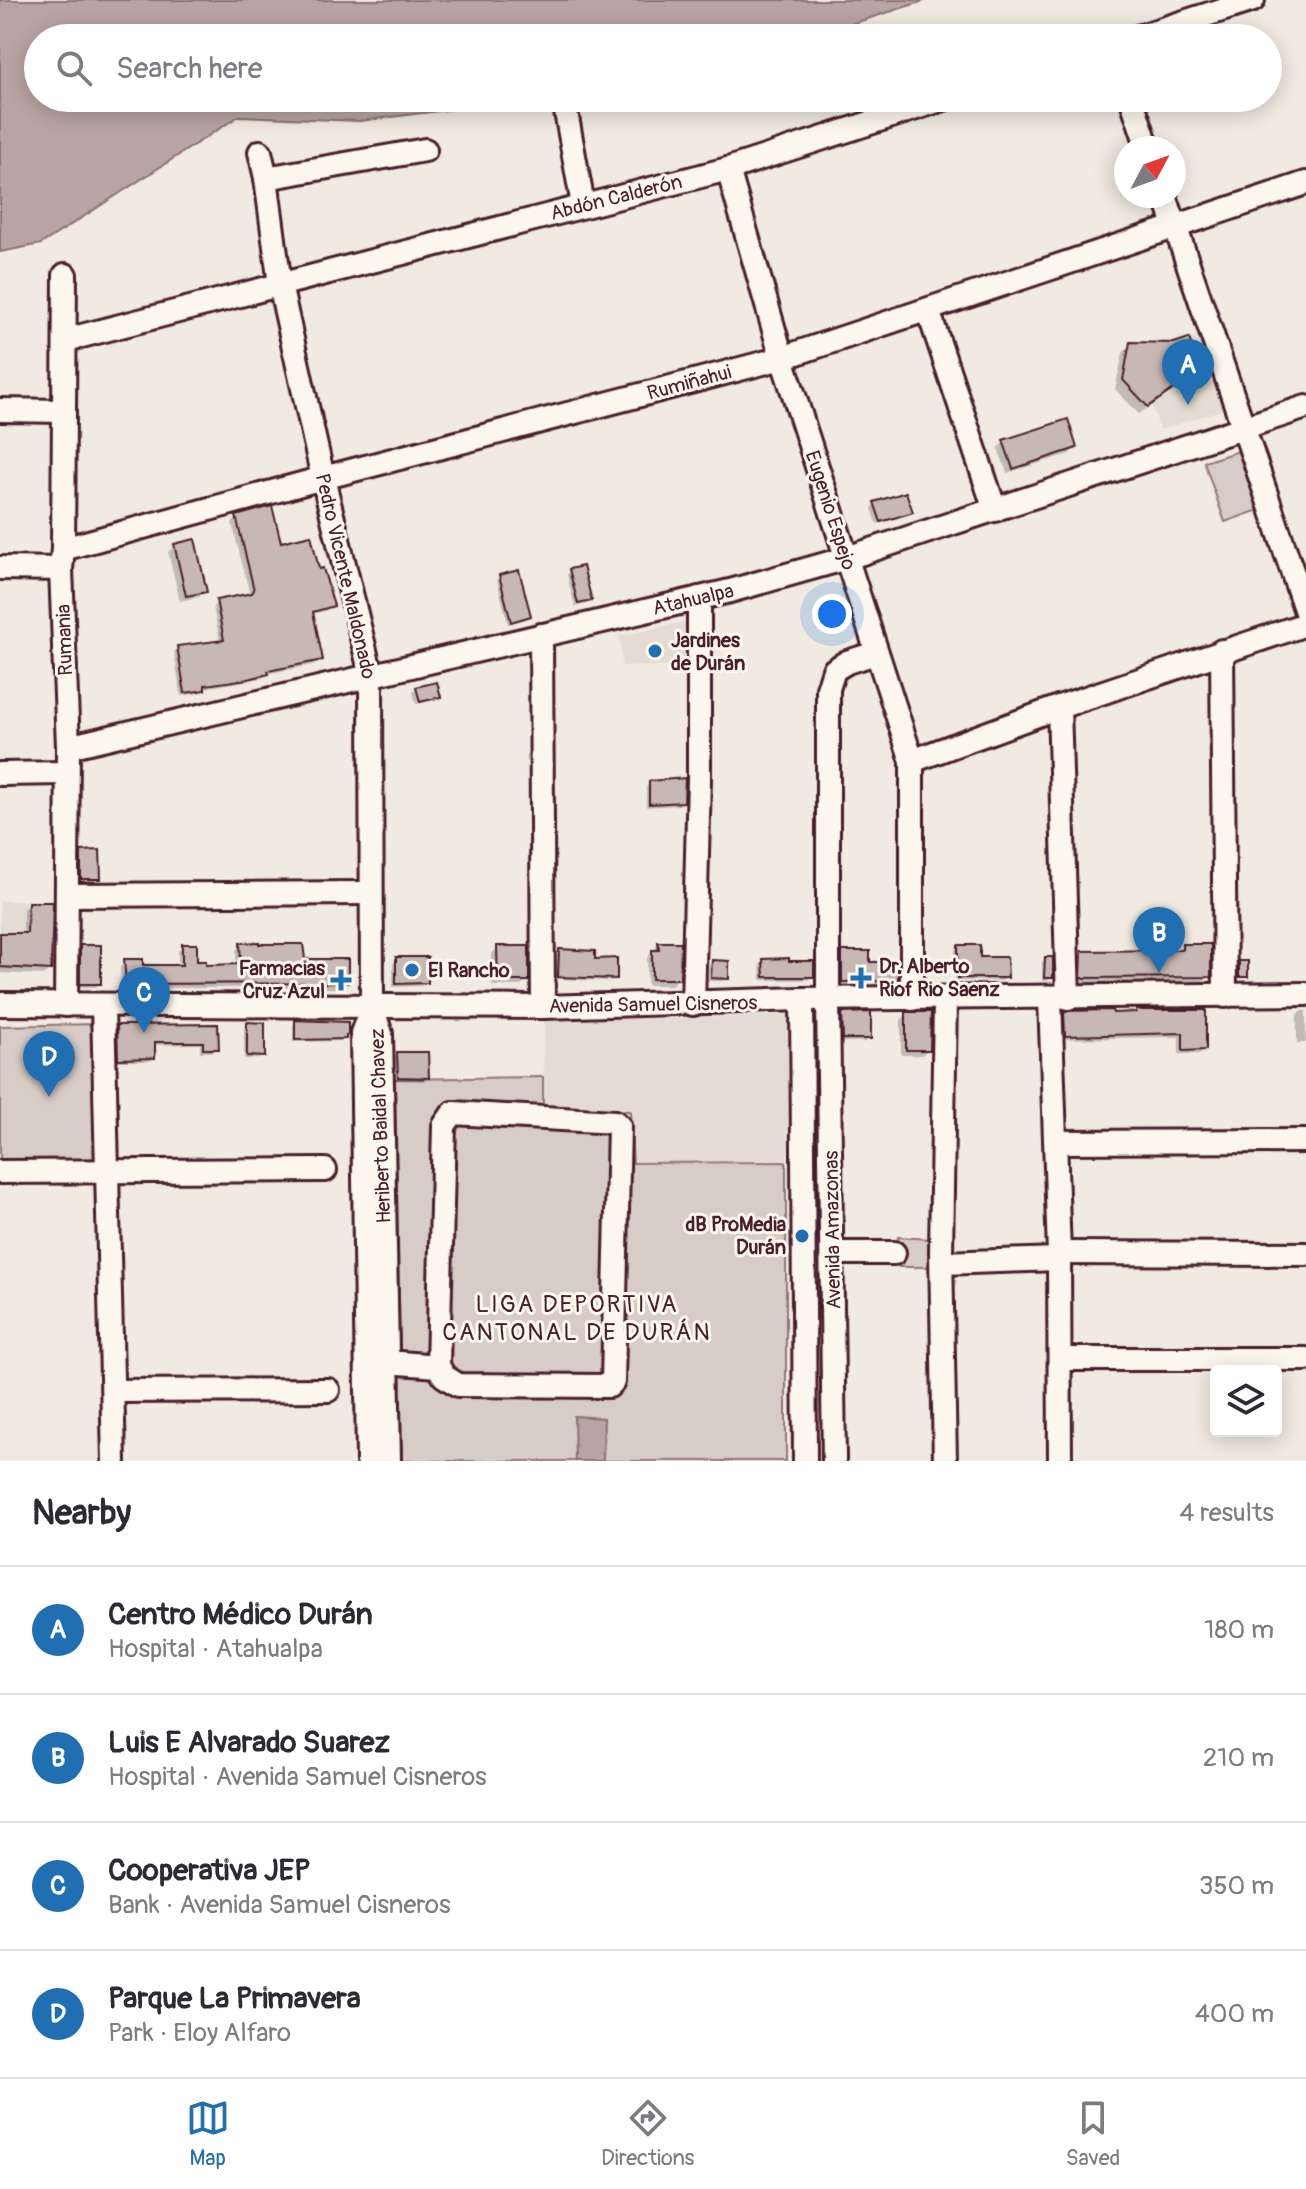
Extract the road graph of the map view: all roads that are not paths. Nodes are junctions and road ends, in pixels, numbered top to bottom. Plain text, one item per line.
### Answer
1 (1253, 0) edge
2 (1178, 24) edge
3 (566, 112) dead end
4 (904, 112) edge
5 (1136, 112) edge
6 (1144, 136) edge
7 (425, 150) dead end
8 (260, 152) dead end
9 (728, 169) junction
10 (266, 178) junction
11 (1306, 183) edge
12 (583, 205) junction
13 (1169, 208) edge
14 (1175, 226) junction
15 (65, 275) dead end
16 (280, 285) junction
17 (928, 310) junction
18 (66, 340) junction
19 (782, 358) junction
20 (1306, 407) edge
21 (0, 410) edge
22 (64, 411) junction
23 (1244, 428) junction
24 (323, 478) junction
25 (995, 510) junction
26 (847, 558) junction
27 (62, 559) junction
28 (0, 568) edge
29 (699, 598) junction
30 (1306, 612) edge
31 (1306, 624) edge
32 (541, 635) junction
33 (1222, 651) junction
34 (876, 653) junction
35 (371, 675) junction
36 (1059, 707) junction
37 (68, 747) junction
38 (912, 761) junction
39 (67, 773) junction
40 (0, 774) edge
41 (370, 893) junction
42 (68, 895) junction
43 (1306, 994) edge
44 (1225, 996) junction
45 (1059, 998) junction
46 (802, 999) junction
47 (828, 999) junction
48 (912, 999) junction
49 (945, 1000) junction
50 (0, 1004) edge
51 (693, 1004) junction
52 (66, 1005) junction
53 (103, 1006) junction
54 (372, 1007) junction
55 (543, 1007) junction
56 (1306, 1141) edge
57 (1056, 1142) junction
58 (325, 1170) dead end
59 (0, 1172) edge
60 (107, 1172) junction
61 (833, 1253) junction
62 (894, 1253) dead end
63 (1306, 1254) edge
64 (1059, 1256) junction
65 (942, 1263) junction
66 (1061, 1359) junction
67 (1306, 1359) edge
68 (387, 1362) junction
69 (438, 1366) junction
70 (328, 1390) dead end
71 (113, 1391) junction
72 (114, 1461) edge
73 (368, 1461) edge
74 (389, 1461) edge
75 (805, 1461) edge
76 (834, 1461) edge
77 (945, 1461) edge
78 (1060, 1461) edge

1 - 2 street
3 - 12 street
4 - 9 street, Abdón Calderón
5 - 6 street
7 - 10 street
8 - 10 street, Pedro Vicente Maldonado
9 - 12 street, Abdón Calderón
9 - 19 street, Eugenio Espejo
10 - 16 street, Pedro Vicente Maldonado
11 - 14 street, Rumiñahui
12 - 16 street, Abdón Calderón
13 - 14 street
14 - 17 street, Rumiñahui
14 - 23 street
15 - 18 street, Rumania
16 - 18 street, Abdón Calderón
16 - 24 street, Pedro Vicente Maldonado
17 - 19 street, Rumiñahui
17 - 25 street
18 - 22 street, Rumania
19 - 24 street, Rumiñahui
19 - 26 street, Eugenio Espejo
20 - 23 street, Atahualpa
21 - 22 street
22 - 27 street, Rumania
23 - 25 street, Atahualpa
23 - 30 street
24 - 27 street, Rumiñahui
24 - 35 street, Pedro Vicente Maldonado
25 - 26 street, Atahualpa
26 - 29 street, Atahualpa
26 - 34 street, Eugenio Espejo
27 - 28 street, Rumiñahui
27 - 37 street, Rumania
29 - 32 street, Atahualpa
29 - 51 street
31 - 33 street
32 - 35 street, Atahualpa
32 - 55 street
33 - 36 street
33 - 44 street
34 - 38 street, Eugenio Espejo
34 - 47 street, Avenida Amazonas
35 - 37 street, Atahualpa
35 - 41 street, Pedro Vicente Maldonado
36 - 38 street
36 - 45 street
37 - 39 street, Rumania
38 - 48 street, Eugenio Espejo
39 - 40 street
39 - 42 street, Rumania
41 - 42 street
41 - 54 street, Pedro Vicente Maldonado
42 - 52 street, Rumania
43 - 44 street, Avenida Samuel Cisneros
44 - 45 street, Avenida Samuel Cisneros
45 - 49 street, Avenida Samuel Cisneros
45 - 57 street
46 - 47 street, Avenida Samuel Cisneros
46 - 51 street, Avenida Samuel Cisneros
46 - 75 street, Avenida Amazonas
47 - 48 street, Avenida Samuel Cisneros
47 - 61 street, Avenida Amazonas
48 - 49 street, Avenida Samuel Cisneros
49 - 65 street
50 - 52 street, Avenida Samuel Cisneros
51 - 55 street, Avenida Samuel Cisneros
52 - 53 street, Avenida Samuel Cisneros
53 - 54 street, Avenida Samuel Cisneros
53 - 60 street
54 - 55 street, Avenida Samuel Cisneros
54 - 68 street, Heriberto Baidal Chavez
54 - 73 street, Heriberto Baidal Chavez
56 - 57 street
57 - 64 street
58 - 60 street
59 - 60 street
60 - 71 street
61 - 62 street
61 - 76 street, Avenida Amazonas
63 - 64 street
64 - 65 street
64 - 66 street
65 - 77 street
66 - 67 street
66 - 78 street
68 - 69 street
68 - 74 street, Heriberto Baidal Chavez
69 - 69 street
70 - 71 street
71 - 72 street

